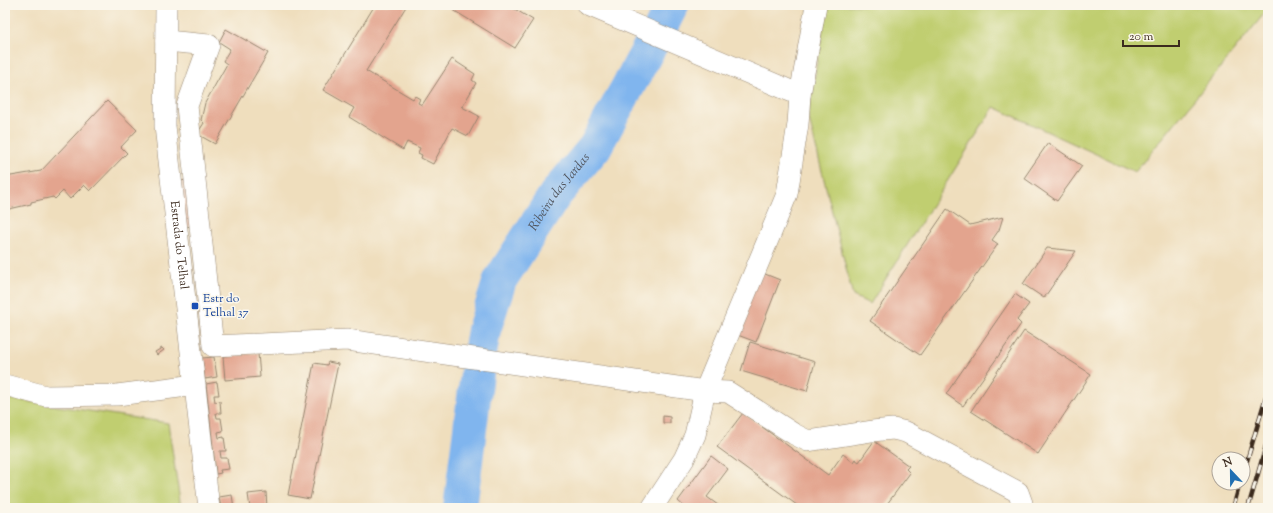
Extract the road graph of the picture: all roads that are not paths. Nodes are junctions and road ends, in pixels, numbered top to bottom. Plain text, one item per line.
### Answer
1 (166, 5) edge
2 (588, 5) edge
3 (816, 5) edge
4 (166, 41) junction
5 (800, 95) junction
6 (5, 385) edge
7 (195, 385) junction
8 (705, 391) junction
9 (209, 508) edge
10 (652, 508) edge
11 (1021, 508) edge

1 - 4 street, Estrada do Telhal
2 - 5 street
3 - 5 street
4 - 7 street, Estrada do Telhal
4 - 8 street
5 - 8 street
6 - 7 street
7 - 9 street, Estrada do Telhal
8 - 10 street
8 - 11 street

